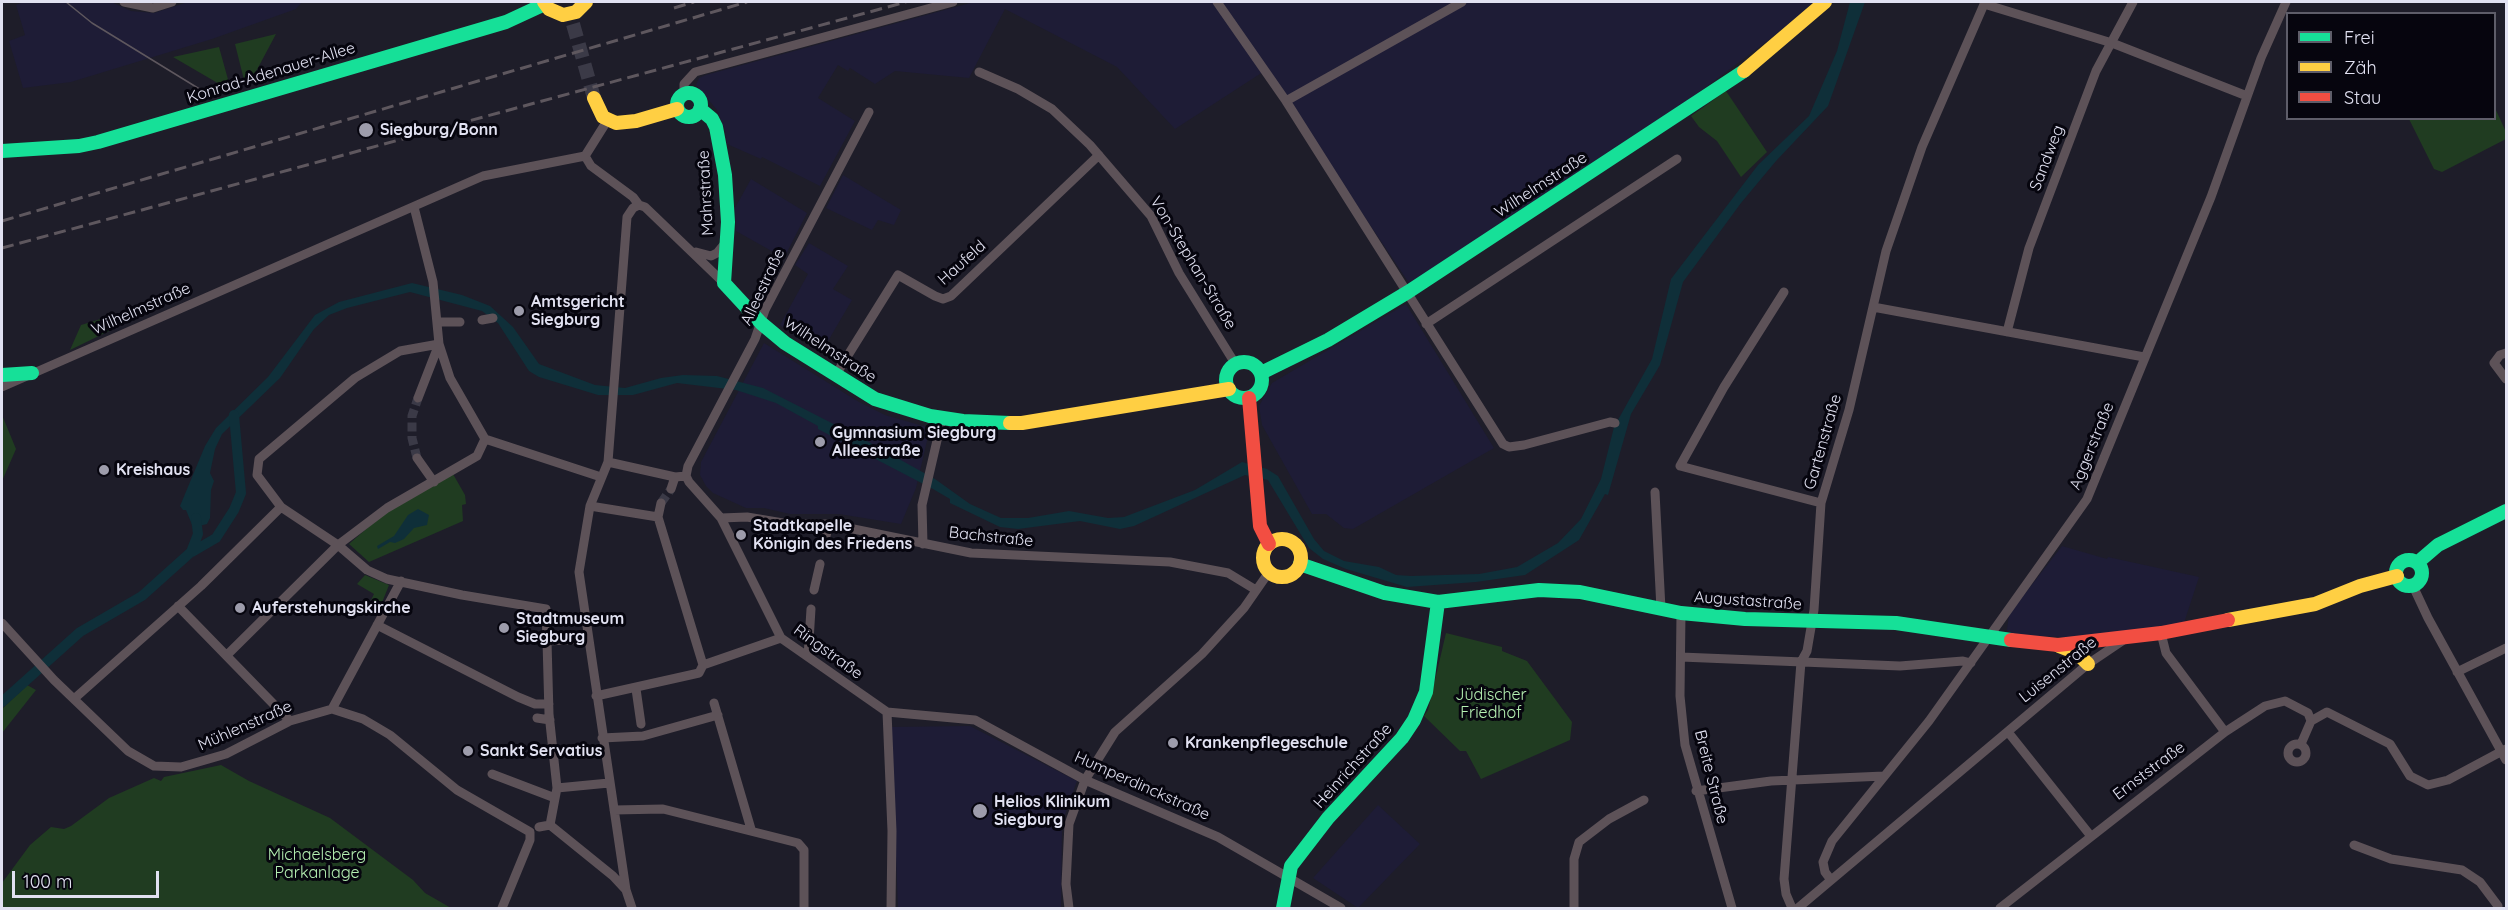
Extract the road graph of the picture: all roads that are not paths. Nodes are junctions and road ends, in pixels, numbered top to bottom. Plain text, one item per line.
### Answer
1 (124, 2) edge
2 (172, 2) edge
3 (586, 2) edge
4 (953, 2) edge
5 (1217, 2) edge
6 (1462, 2) edge
7 (1825, 2) edge
8 (2133, 2) edge
9 (2286, 2) edge
10 (544, 3) edge
11 (1984, 3) edge
12 (2112, 42) junction
13 (980, 72) dead end
14 (684, 94) junction
15 (2247, 96) junction
16 (594, 98) tunnel mouth
17 (1286, 101) junction
18 (677, 109) junction
19 (700, 109) junction
20 (869, 112) dead end
21 (608, 121) junction
22 (2, 151) edge
23 (1098, 155) junction
24 (585, 156) junction
25 (1677, 159) dead end
26 (639, 206) junction
27 (414, 207) junction
28 (726, 242) junction
29 (693, 251) junction
30 (724, 283) junction
31 (1408, 292) junction
32 (1784, 292) dead end
33 (1873, 307) junction
34 (493, 318) dead end
35 (437, 322) junction
36 (760, 323) junction
37 (1426, 324) junction
38 (2007, 332) junction
39 (439, 344) junction
40 (2506, 353) edge
41 (2144, 357) junction
42 (1236, 365) junction
43 (32, 373) junction
44 (1261, 373) junction
45 (2, 375) edge
46 (835, 376) junction
47 (2506, 379) edge
48 (2, 387) edge
49 (1228, 389) junction
50 (418, 398) tunnel mouth
51 (1250, 398) junction
52 (942, 418) junction
53 (1615, 423) dead end
54 (485, 439) junction
55 (417, 458) tunnel mouth
56 (608, 462) junction
57 (686, 476) junction
58 (601, 477) junction
59 (675, 477) junction
60 (434, 482) junction
61 (671, 489) tunnel mouth
62 (1655, 492) dead end
63 (1821, 502) junction
64 (661, 503) tunnel mouth
65 (591, 506) junction
66 (281, 507) junction
67 (2506, 511) edge
68 (658, 517) junction
69 (721, 518) junction
70 (829, 524) junction
71 (825, 540) dead end
72 (923, 544) junction
73 (1269, 544) junction
74 (338, 545) junction
75 (2417, 563) junction
76 (820, 564) dead end
77 (1300, 564) junction
78 (1269, 572) junction
79 (2397, 576) junction
80 (401, 581) junction
81 (2413, 586) junction
82 (814, 590) dead end
83 (1256, 590) junction
84 (1438, 602) junction
85 (178, 606) junction
86 (811, 609) dead end
87 (1661, 609) junction
88 (1681, 613) junction
89 (1812, 622) junction
90 (2, 623) edge
91 (377, 625) junction
92 (2161, 633) junction
93 (781, 638) junction
94 (1988, 638) junction
95 (587, 639) junction
96 (2125, 639) junction
97 (547, 641) junction
98 (2058, 645) junction
99 (2506, 648) edge
100 (227, 655) junction
101 (808, 657) junction
102 (1681, 657) junction
103 (1801, 662) junction
104 (1971, 663) junction
105 (703, 664) junction
106 (2088, 664) junction
107 (2457, 672) junction
108 (636, 689) junction
109 (596, 696) junction
110 (75, 698) junction
111 (714, 703) dead end
112 (549, 704) junction
113 (332, 709) junction
114 (887, 712) junction
115 (718, 715) junction
116 (537, 718) dead end
117 (550, 720) junction
118 (2311, 720) junction
119 (290, 721) junction
120 (641, 724) dead end
121 (2008, 732) junction
122 (2224, 732) junction
123 (602, 738) junction
124 (2301, 744) dead end
125 (2505, 754) edge
126 (492, 774) dead end
127 (1884, 776) junction
128 (1085, 780) junction
129 (1791, 780) junction
130 (609, 783) junction
131 (1696, 791) junction
132 (556, 793) junction
133 (1644, 800) dead end
134 (614, 810) junction
135 (550, 825) junction
136 (539, 827) dead end
137 (751, 829) junction
138 (2090, 835) junction
139 (2354, 844) dead end
140 (1287, 875) junction
141 (1831, 880) junction
142 (626, 890) junction
143 (2499, 906) edge
144 (502, 909) edge
145 (632, 909) edge
146 (804, 909) edge
147 (891, 909) edge
148 (1069, 909) edge
149 (1282, 909) edge
150 (1341, 909) edge
151 (1574, 909) edge
152 (1732, 909) edge
153 (1792, 909) edge
154 (1798, 909) edge
155 (2000, 909) edge

1 - 2 street
3 - 10 main road
4 - 14 street
5 - 17 street
6 - 17 street
7 - 31 main road, Wilhelmstraße
8 - 12 street, Sandweg
9 - 15 street, Aggerstraße
10 - 22 main road, Konrad-Adenauer-Allee
11 - 12 street
11 - 33 street, Gartenstraße
12 - 15 street
12 - 38 street, Sandweg
13 - 23 street, Von-Stephan-Straße
14 - 18 main road
14 - 19 main road
15 - 41 street, Aggerstraße
16 - 21 main road
17 - 31 street
18 - 19 main road
18 - 21 main road
19 - 28 main road, Mahrstraße
20 - 36 street, Alleestraße
21 - 24 street
23 - 42 street, Von-Stephan-Straße
23 - 46 street, Haufeld
24 - 26 street, Wilhelmstraße
24 - 27 street, Wilhelmstraße
25 - 37 street
26 - 29 street, Wilhelmstraße
26 - 56 street
27 - 35 street
27 - 43 street, Wilhelmstraße
28 - 29 street
28 - 30 main road, Mahrstraße
29 - 30 street, Wilhelmstraße
30 - 36 main road, Wilhelmstraße
31 - 37 street
31 - 44 main road, Wilhelmstraße
32 - 63 street
33 - 38 street
33 - 63 street, Gartenstraße
34 - 35 street
35 - 39 street
36 - 46 main road, Wilhelmstraße
36 - 57 street, Alleestraße
37 - 53 street
38 - 41 street
39 - 50 street
39 - 54 street
39 - 66 street
40 - 47 street
41 - 94 street, Aggerstraße
42 - 44 main road
42 - 49 main road
43 - 45 main road
43 - 48 street, Wilhelmstraße
44 - 51 main road
46 - 52 main road, Wilhelmstraße
49 - 51 main road
49 - 52 main road, Wilhelmstraße
51 - 73 main road
52 - 72 street
54 - 58 street
54 - 60 street
55 - 60 street
56 - 58 street
56 - 59 street
57 - 59 street
57 - 69 street, Ringstraße
58 - 65 street
59 - 61 street
60 - 74 street
62 - 87 street
63 - 89 street, Gartenstraße
64 - 68 street
65 - 68 street
65 - 95 street
66 - 74 street
66 - 85 street
67 - 75 main road
68 - 105 street
69 - 70 street, Bachstraße
69 - 93 street, Ringstraße
70 - 71 street
70 - 72 street, Bachstraße
72 - 83 street, Bachstraße
73 - 77 main road
73 - 78 main road
74 - 80 street
74 - 100 street
75 - 79 main road
75 - 81 main road
76 - 82 street
77 - 78 main road
77 - 84 main road, Augustastraße
78 - 83 street
79 - 81 main road
79 - 92 main road, Luisenstraße
80 - 91 street
80 - 97 street
81 - 107 street
83 - 128 street
84 - 87 main road, Augustastraße
84 - 140 main road, Heinrichstraße
85 - 100 street
85 - 110 street
86 - 101 street
87 - 88 main road, Augustastraße
88 - 89 main road, Augustastraße
88 - 102 street, Breite Straße
89 - 94 main road, Augustastraße
89 - 103 street, Gartenstraße
90 - 110 street, Mühlenstraße
91 - 112 street
91 - 113 street
92 - 96 main road, Luisenstraße
92 - 122 street
93 - 101 street, Ringstraße
93 - 105 street
94 - 98 main road, Augustastraße
94 - 104 street, Aggerstraße
95 - 97 street
95 - 109 street
96 - 98 main road, Augustastraße
96 - 106 street, Luisenstraße
97 - 112 street
98 - 106 main road, Augustastraße
99 - 107 street
100 - 119 street
101 - 114 street, Ringstraße
102 - 103 street
102 - 131 street, Breite Straße
103 - 104 street
103 - 129 street, Gartenstraße
104 - 127 street, Aggerstraße
105 - 108 street
106 - 121 street, Luisenstraße
107 - 125 street
108 - 109 street
108 - 120 street
109 - 123 street
110 - 119 street, Mühlenstraße
111 - 115 street
112 - 117 street
113 - 119 street, Mühlenstraße
113 - 144 street
114 - 128 street, Humperdinckstraße
114 - 147 street
115 - 123 street
115 - 137 street
116 - 117 street
117 - 132 street
118 - 122 street, Ernststraße
118 - 124 street
118 - 125 street
121 - 138 street
121 - 141 street, Luisenstraße
122 - 138 street, Ernststraße
123 - 130 street
126 - 132 street
127 - 129 street
127 - 141 street, Aggerstraße
128 - 140 street, Humperdinckstraße
128 - 148 street
129 - 131 street
129 - 153 street, Gartenstraße
130 - 132 street
130 - 134 street
131 - 152 street, Breite Straße
132 - 135 street
133 - 151 street
134 - 137 street
134 - 142 street
135 - 136 street
135 - 142 street
137 - 146 street
138 - 155 street, Ernststraße
139 - 143 street
140 - 149 main road, Heinrichstraße
140 - 150 street, Humperdinckstraße
141 - 154 street, Luisenstraße
142 - 145 street

